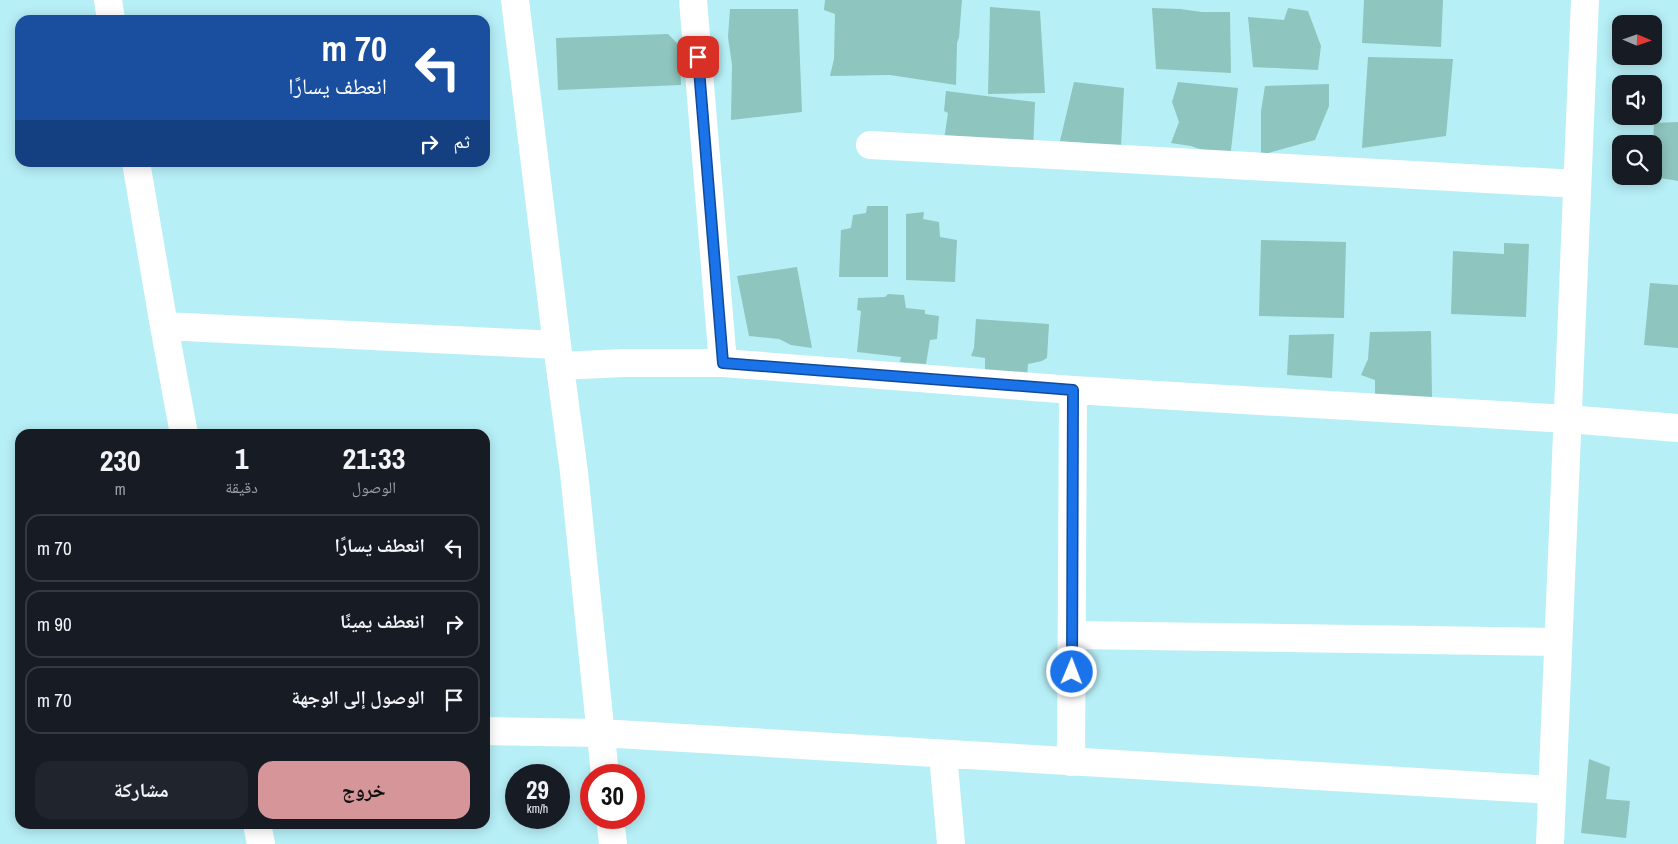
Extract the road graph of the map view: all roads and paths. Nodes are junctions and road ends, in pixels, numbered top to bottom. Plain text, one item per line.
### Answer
1 (108, 0) edge
2 (515, 0) edge
3 (693, 0) edge
4 (1585, 0) edge
5 (110, 15) edge
6 (870, 145) dead end
7 (137, 167) edge
8 (1577, 184) junction
9 (164, 326) junction
10 (558, 355) junction
11 (723, 363) junction
12 (1073, 390) junction
13 (1568, 419) junction
14 (1678, 428) edge
15 (183, 429) edge
16 (1073, 635) junction
17 (1558, 642) junction
18 (490, 731) edge
19 (600, 733) junction
20 (943, 755) junction
21 (1071, 762) junction
22 (604, 764) edge
23 (1552, 790) junction
24 (258, 829) edge
25 (611, 829) edge
26 (261, 844) edge
27 (612, 844) edge
28 (951, 844) edge
29 (1550, 844) edge

1 - 5 street
2 - 10 street
3 - 11 street
4 - 8 street
6 - 8 street
7 - 9 street
8 - 13 street
9 - 10 street
9 - 15 street
10 - 11 street
10 - 19 street
11 - 12 street
12 - 13 street
12 - 16 street
13 - 14 street
13 - 17 street
16 - 17 street
16 - 21 street
17 - 23 street
18 - 19 street
19 - 20 street
19 - 22 street
20 - 21 street
20 - 28 street
21 - 23 street
23 - 29 street
24 - 26 street
25 - 27 street

